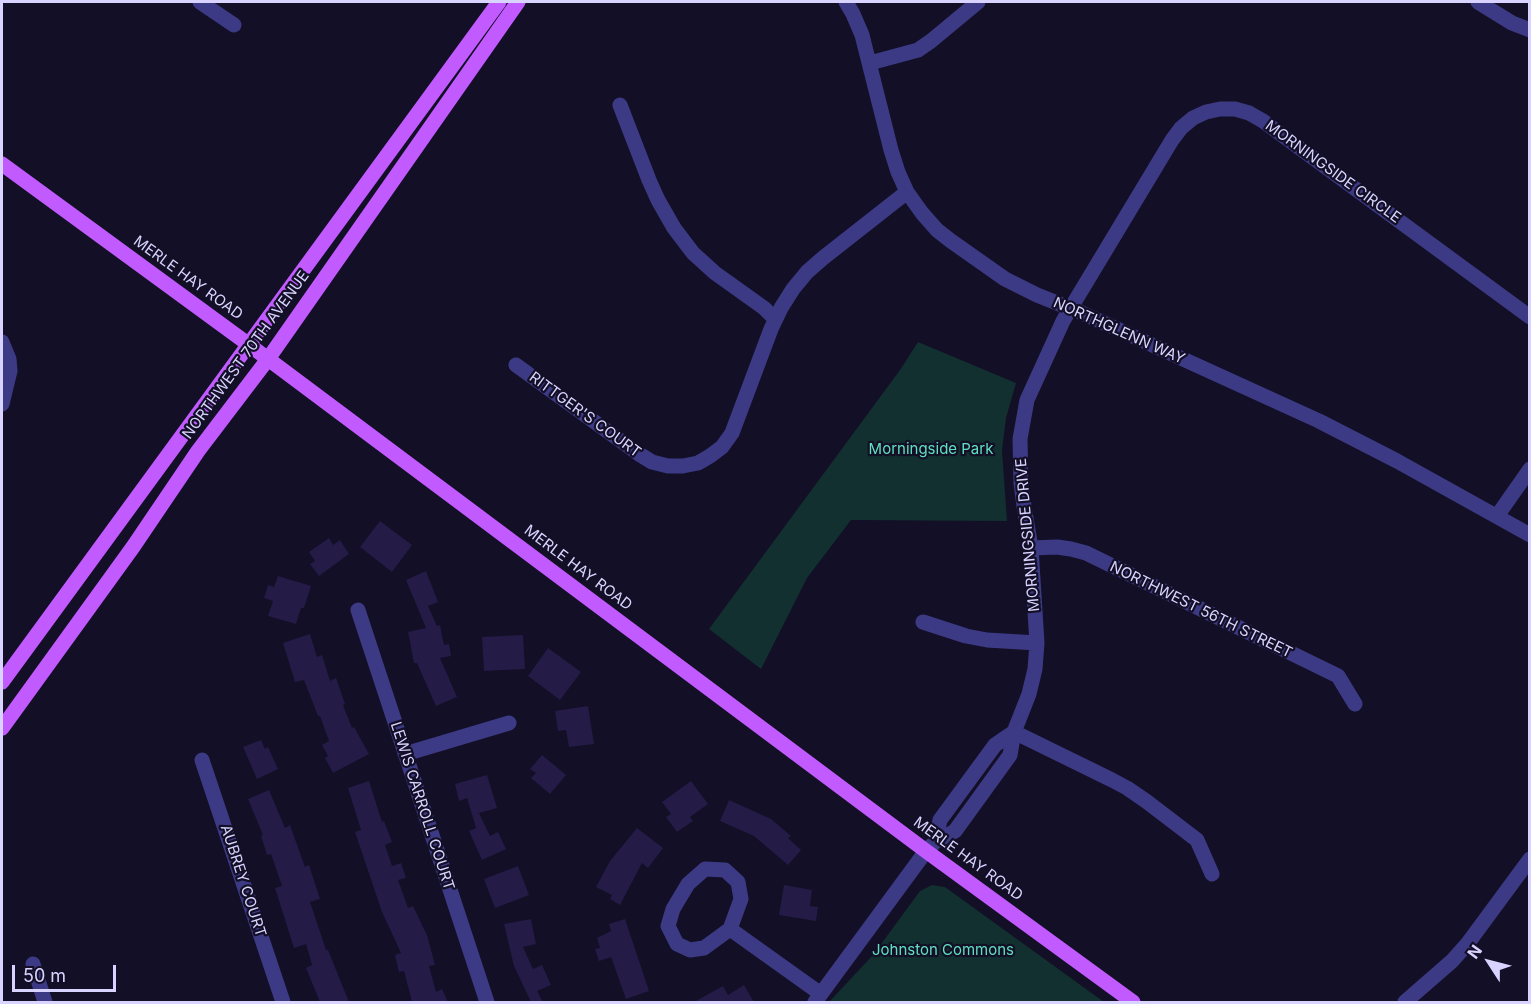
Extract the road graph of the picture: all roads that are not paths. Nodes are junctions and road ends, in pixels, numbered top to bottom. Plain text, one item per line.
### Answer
1 (200, 2) edge
2 (499, 2) edge
3 (518, 2) edge
4 (846, 2) edge
5 (978, 2) edge
6 (1478, 2) edge
7 (234, 26) dead end
8 (1530, 30) edge
9 (870, 63) junction
10 (620, 105) dead end
11 (2, 164) edge
12 (907, 192) junction
13 (1070, 308) junction
14 (1530, 317) edge
15 (775, 320) junction
16 (2, 342) edge
17 (248, 344) junction
18 (268, 359) junction
19 (516, 364) dead end
20 (2, 404) edge
21 (1530, 469) edge
22 (1497, 516) junction
23 (1530, 535) edge
24 (1031, 549) junction
25 (358, 610) dead end
26 (923, 622) dead end
27 (1037, 643) junction
28 (2, 682) edge
29 (1355, 704) dead end
30 (509, 723) dead end
31 (2, 728) edge
32 (1014, 732) junction
33 (405, 754) junction
34 (202, 760) dead end
35 (930, 847) junction
36 (1529, 862) edge
37 (1212, 874) dead end
38 (730, 929) junction
39 (33, 964) dead end
40 (818, 998) edge
41 (45, 1002) edge
42 (283, 1002) edge
43 (487, 1002) edge
44 (1133, 1002) edge
45 (1405, 1002) edge

1 - 7 street
2 - 17 main road, NORTHWEST 70TH AVENUE
3 - 18 main road, NORTHWEST 70TH AVENUE
4 - 9 street, NORTHGLENN WAY
5 - 9 street
6 - 8 street
9 - 12 street, NORTHGLENN WAY
10 - 15 street
11 - 17 main road, MERLE HAY ROAD
12 - 13 street, NORTHGLENN WAY
12 - 15 street, RITTGER'S COURT
13 - 14 street, MORNINGSIDE CIRCLE
13 - 22 street, NORTHGLENN WAY
13 - 24 street, MORNINGSIDE DRIVE
15 - 19 street, RITTGER'S COURT
16 - 20 street
17 - 18 main road, MERLE HAY ROAD
17 - 28 main road, NORTHWEST 70TH AVENUE
18 - 31 main road, NORTHWEST 70TH AVENUE
18 - 35 main road, MERLE HAY ROAD
21 - 22 street
22 - 23 street, NORTHGLENN WAY
24 - 27 street, MORNINGSIDE DRIVE
24 - 29 street, NORTHWEST 56TH STREET
25 - 33 street, LEWIS CARROLL COURT
26 - 27 street
27 - 32 street, MORNINGSIDE DRIVE
30 - 33 street
32 - 35 street, MORNINGSIDE DRIVE
32 - 37 street
33 - 43 street, LEWIS CARROLL COURT
34 - 42 street, AUBREY COURT
35 - 40 street, MORNINGSIDE DRIVE
35 - 44 main road, MERLE HAY ROAD
36 - 45 street
38 - 38 street
38 - 40 street
39 - 41 street

